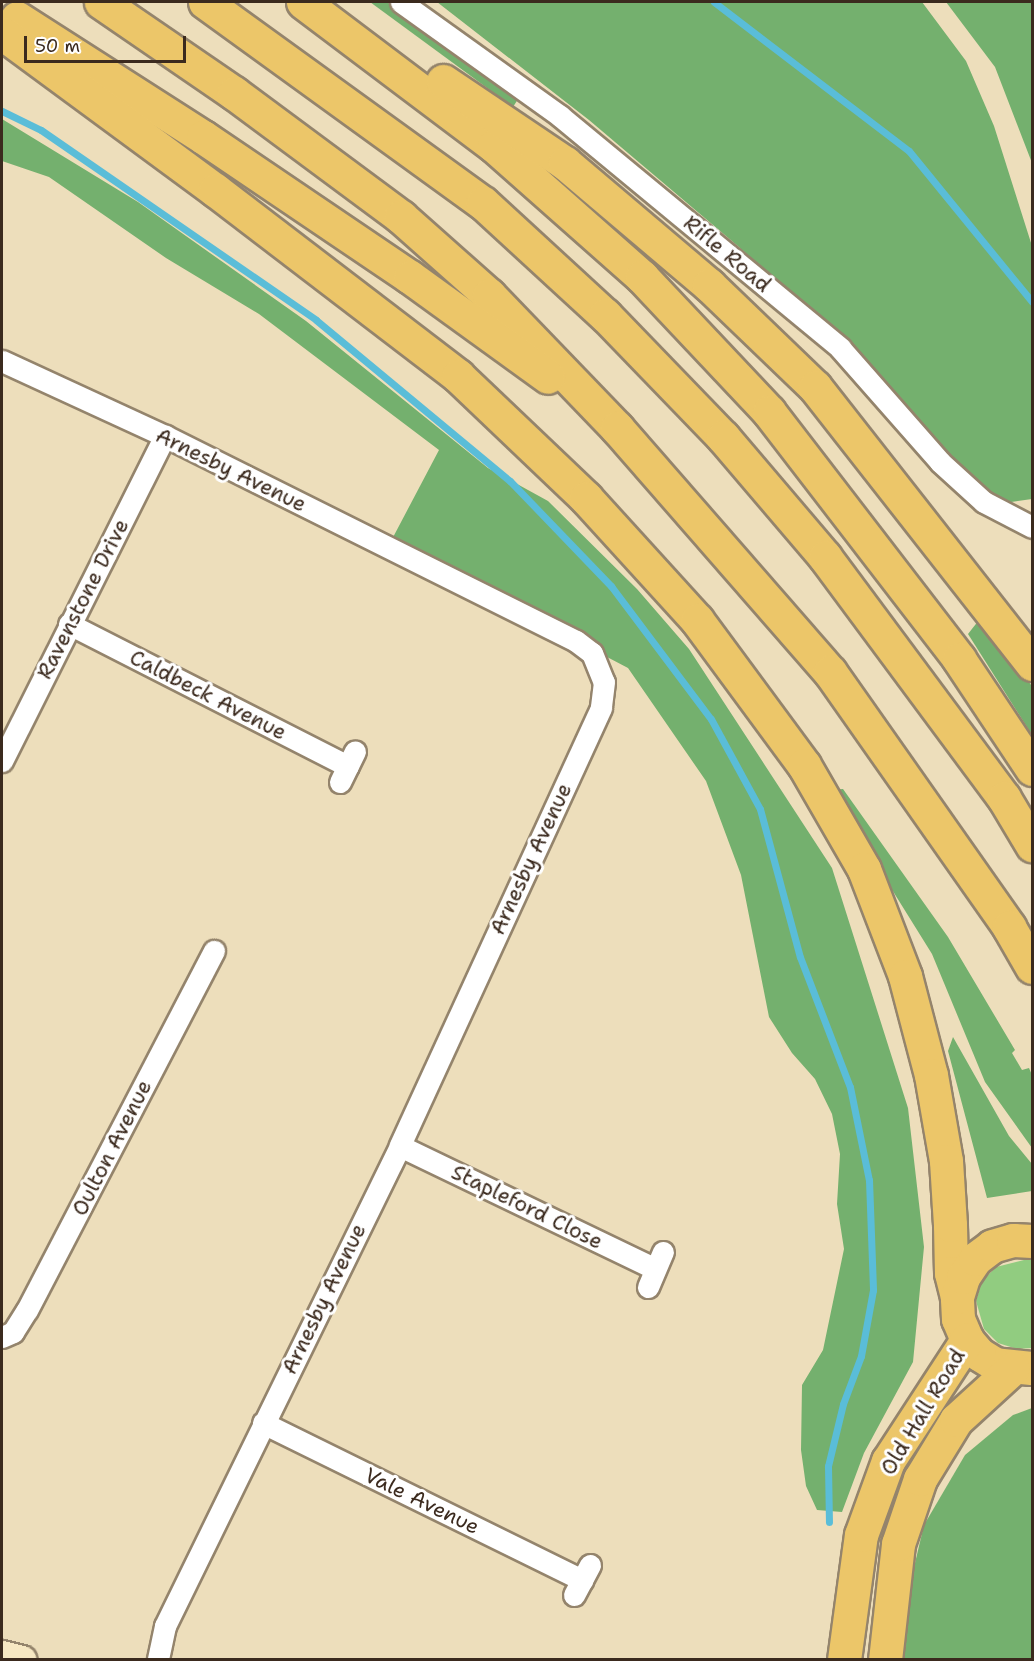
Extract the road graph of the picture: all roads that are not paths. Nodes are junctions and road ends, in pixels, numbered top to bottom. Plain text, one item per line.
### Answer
1 (101, 2) edge
2 (205, 2) edge
3 (305, 2) edge
4 (401, 2) edge
5 (2, 10) edge
6 (2, 33) edge
7 (536, 184) junction
8 (2, 361) edge
9 (617, 428) junction
10 (165, 436) junction
11 (1032, 526) edge
12 (69, 624) junction
13 (1032, 664) edge
14 (950, 725) junction
15 (2, 761) edge
16 (348, 767) dead end
17 (1032, 769) edge
18 (1032, 845) edge
19 (214, 951) dead end
20 (1032, 967) edge
21 (400, 1146) junction
22 (1032, 1241) edge
23 (655, 1269) dead end
24 (957, 1297) junction
25 (2, 1337) edge
26 (967, 1340) junction
27 (1023, 1368) edge
28 (263, 1423) junction
29 (582, 1580) dead end
30 (2, 1655) edge
31 (22, 1659) edge
32 (158, 1659) edge
33 (844, 1659) edge
34 (885, 1659) edge

1 - 9 main road
2 - 14 main road
3 - 7 main road
3 - 13 main road
4 - 11 street, Rifle Road
5 - 9 main road
6 - 24 main road
7 - 14 main road
7 - 17 main road
8 - 10 street, Arnesby Avenue
9 - 20 main road
10 - 12 street, Ravenstone Drive
10 - 21 street, Arnesby Avenue
12 - 15 street, Ravenstone Drive
12 - 16 street, Caldbeck Avenue
14 - 18 main road
19 - 25 street, Oulton Avenue
21 - 23 street, Stapleford Close
21 - 28 street, Arnesby Avenue
22 - 24 main road
24 - 26 main road
26 - 27 main road
26 - 33 main road, Old Hall Road
27 - 34 main road, Old Hall Road
28 - 29 street, Vale Avenue
28 - 32 street, Arnesby Avenue
30 - 31 main road

